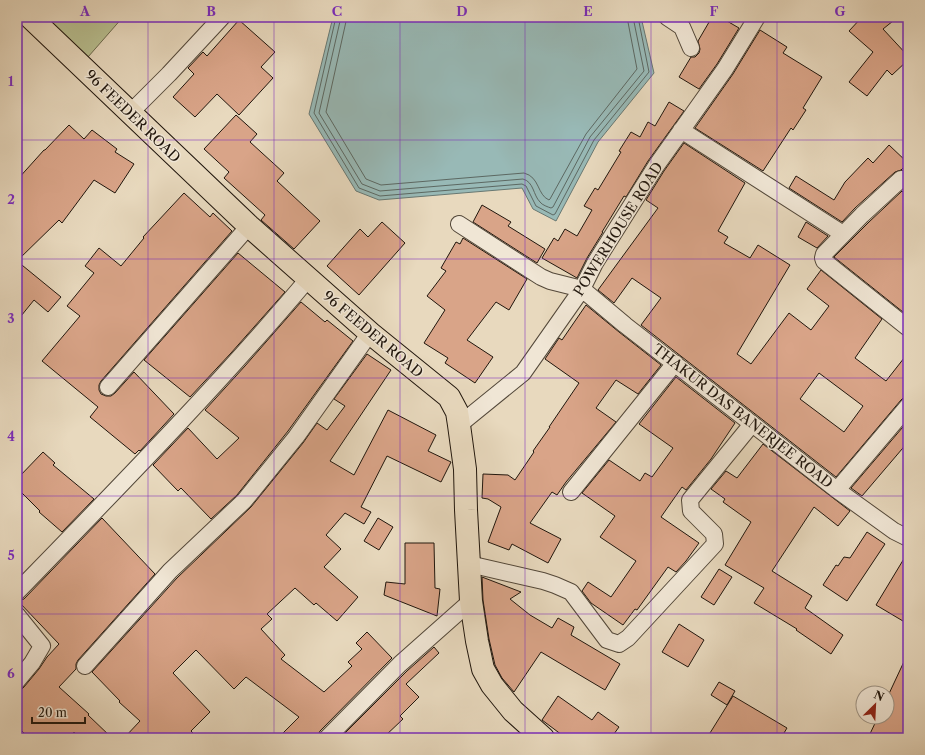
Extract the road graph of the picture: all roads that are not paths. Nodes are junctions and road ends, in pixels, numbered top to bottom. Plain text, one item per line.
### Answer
1 (30, 17) edge
2 (222, 17) edge
3 (667, 17) edge
4 (757, 17) edge
5 (691, 48) dead end
6 (130, 113) junction
7 (681, 130) junction
8 (908, 180) edge
9 (459, 224) dead end
10 (249, 226) junction
11 (842, 234) junction
12 (308, 279) junction
13 (582, 289) junction
14 (908, 328) edge
15 (370, 333) junction
16 (675, 363) junction
17 (108, 387) dead end
18 (908, 406) edge
19 (752, 424) junction
20 (459, 425) junction
21 (838, 490) junction
22 (571, 492) dead end
23 (908, 538) edge
24 (469, 564) junction
25 (17, 592) edge
26 (471, 601) junction
27 (17, 615) edge
28 (85, 666) dead end
29 (17, 681) edge
30 (327, 738) edge
31 (543, 738) edge

1 - 6 main road, 96 FEEDER ROAD
2 - 6 street
3 - 5 street
4 - 7 street, POWERHOUSE ROAD
6 - 10 main road, 96 FEEDER ROAD
7 - 11 street
7 - 13 street, POWERHOUSE ROAD
8 - 11 street
9 - 13 street
10 - 12 main road, 96 FEEDER ROAD
10 - 17 street
11 - 14 street
12 - 15 main road, 96 FEEDER ROAD
12 - 25 street
13 - 16 street, THAKUR DAS BANERJEE ROAD
13 - 20 street, POWERHOUSE ROAD
15 - 20 main road, 96 FEEDER ROAD
15 - 28 street
16 - 19 street, THAKUR DAS BANERJEE ROAD
16 - 22 street
18 - 21 street
19 - 21 street, THAKUR DAS BANERJEE ROAD
19 - 24 street
20 - 24 main road, 96 FEEDER ROAD
21 - 23 street, THAKUR DAS BANERJEE ROAD
24 - 26 main road, 96 FEEDER ROAD
26 - 30 street
26 - 31 main road, 96 FEEDER ROAD
27 - 29 street

